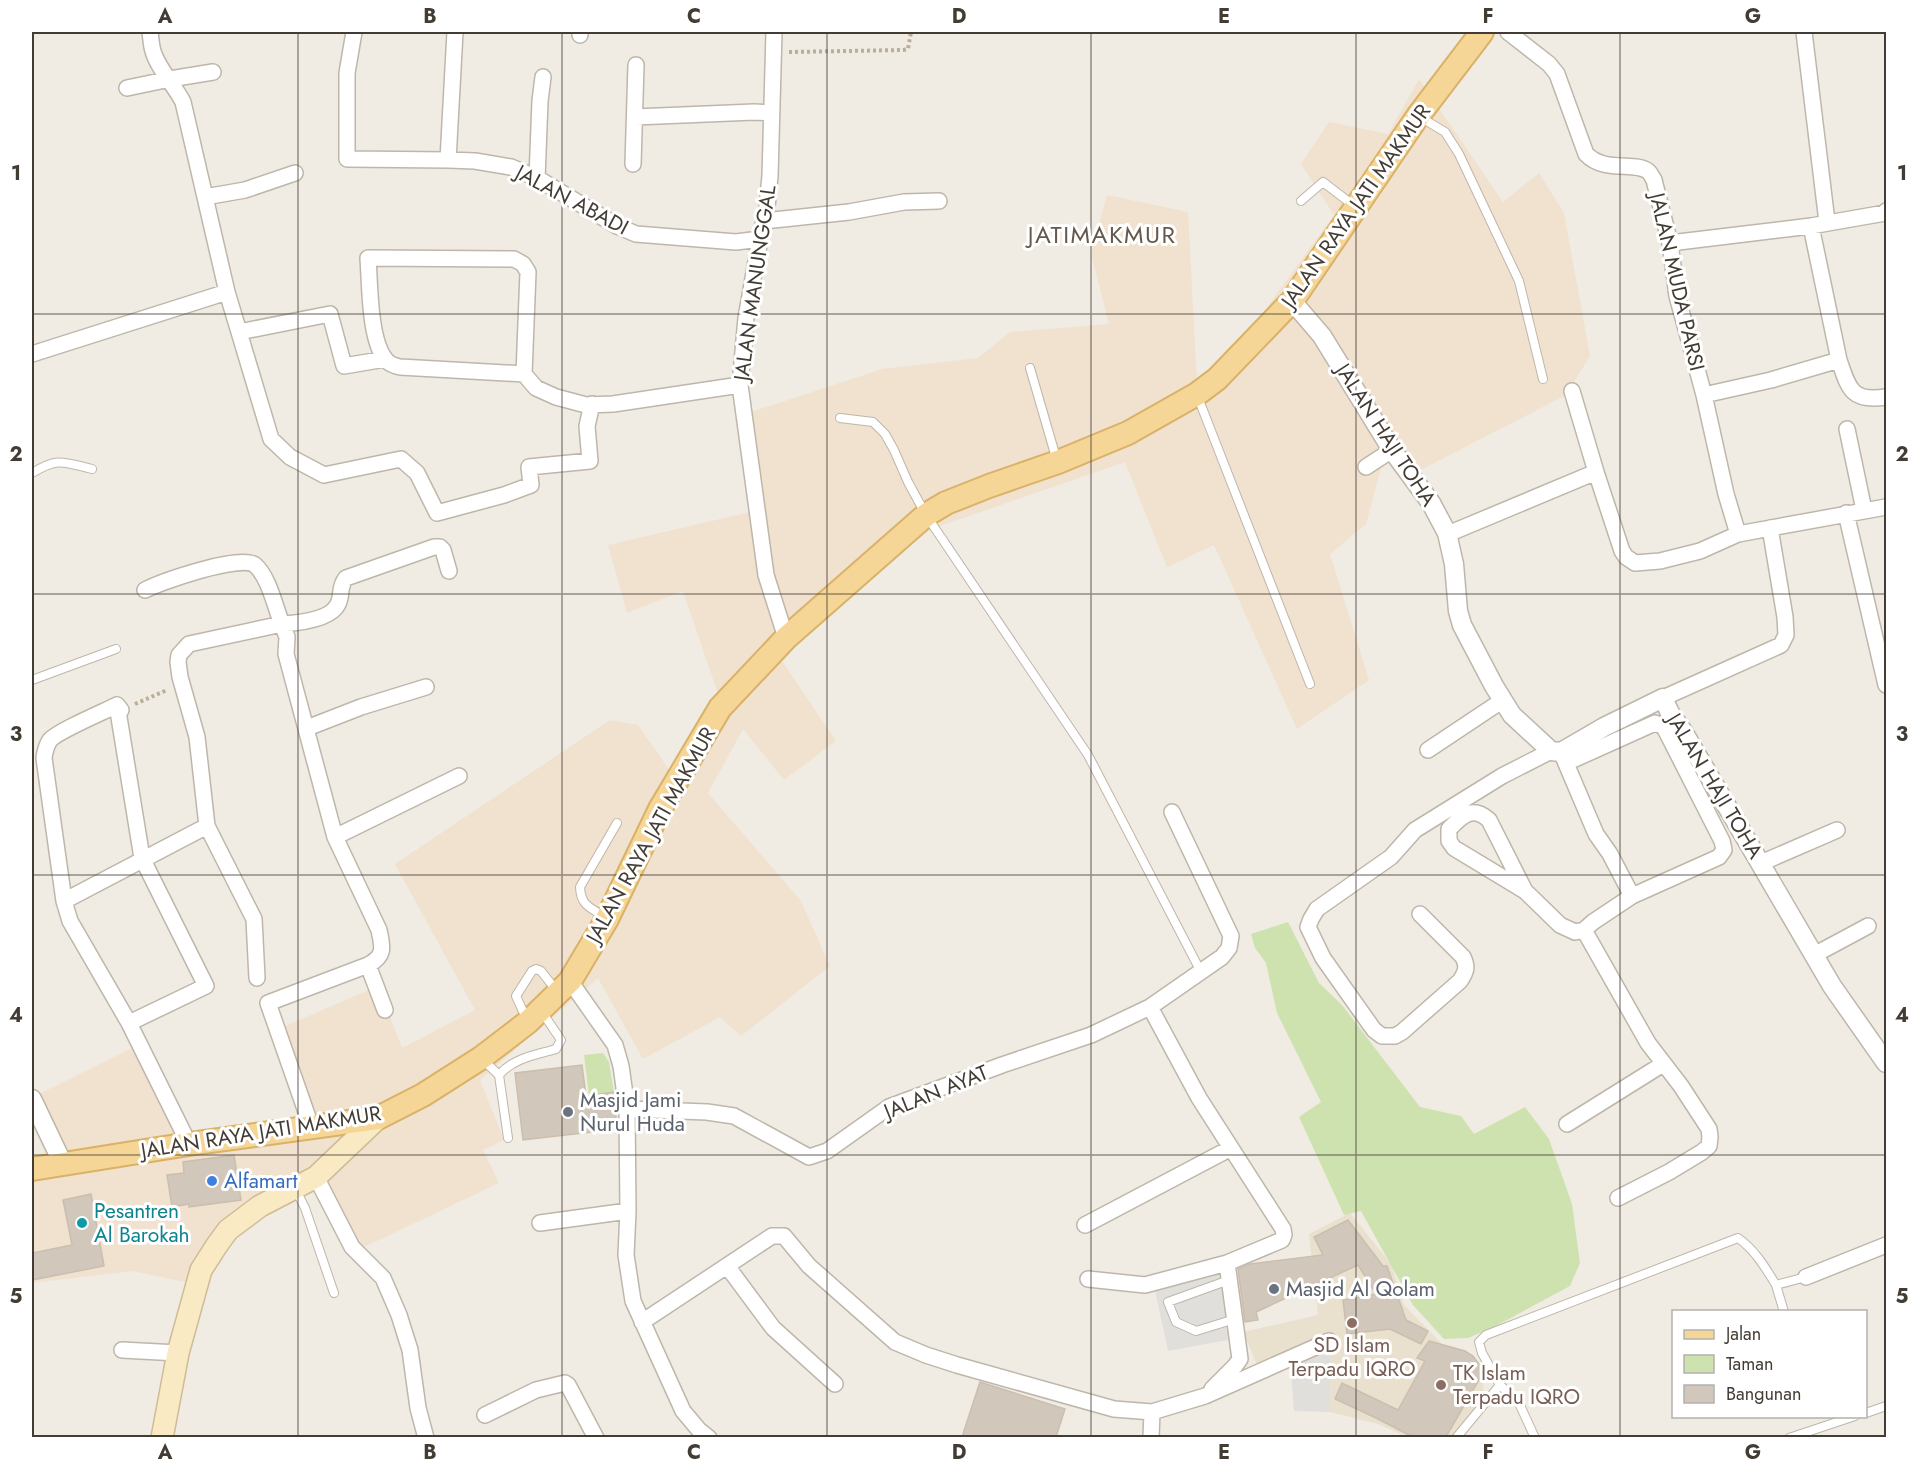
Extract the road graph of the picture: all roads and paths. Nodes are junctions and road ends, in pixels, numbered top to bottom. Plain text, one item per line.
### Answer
1 (150, 32) edge
2 (354, 32) edge
3 (455, 32) edge
4 (774, 32) edge
5 (912, 32) edge
6 (1482, 32) edge
7 (1508, 32) edge
8 (1804, 32) edge
9 (773, 52) junction
10 (636, 65) dead end
11 (213, 72) dead end
12 (543, 76) dead end
13 (170, 79) junction
14 (127, 88) dead end
15 (771, 113) junction
16 (1418, 116) junction
17 (635, 117) junction
18 (448, 160) junction
19 (633, 164) dead end
20 (295, 173) dead end
21 (537, 178) junction
22 (205, 196) junction
23 (939, 201) dead end
24 (1300, 201) dead end
25 (1357, 207) junction
26 (1886, 213) edge
27 (764, 221) junction
28 (1827, 222) junction
29 (1811, 226) junction
30 (760, 239) junction
31 (1670, 243) junction
32 (227, 292) junction
33 (1292, 301) junction
34 (239, 332) junction
35 (32, 354) edge
36 (385, 359) junction
37 (1839, 360) junction
38 (1030, 368) dead end
39 (524, 374) junction
40 (1544, 379) dead end
41 (740, 385) junction
42 (1572, 392) dead end
43 (1197, 394) junction
44 (1704, 395) junction
45 (1887, 397) edge
46 (592, 404) junction
47 (840, 418) dead end
48 (1847, 429) dead end
49 (1392, 450) junction
50 (1058, 462) junction
51 (1366, 467) dead end
52 (92, 469) dead end
53 (1596, 472) junction
54 (32, 473) edge
55 (1887, 507) edge
56 (1864, 510) junction
57 (1846, 513) junction
58 (926, 515) junction
59 (1770, 528) junction
60 (1447, 533) junction
61 (1738, 534) junction
62 (449, 571) dead end
63 (145, 590) dead end
64 (282, 624) junction
65 (786, 638) junction
66 (116, 649) dead end
67 (32, 680) edge
68 (181, 684) junction
69 (1310, 684) dead end
70 (1887, 685) edge
71 (426, 687) dead end
72 (1663, 698) junction
73 (1503, 700) junction
74 (119, 708) junction
75 (307, 728) junction
76 (1428, 750) dead end
77 (1559, 755) junction
78 (459, 776) dead end
79 (1172, 812) dead end
80 (617, 823) dead end
81 (207, 826) junction
82 (1837, 830) dead end
83 (335, 837) junction
84 (142, 858) junction
85 (1761, 863) junction
86 (1525, 891) junction
87 (1632, 896) junction
88 (64, 901) junction
89 (1420, 914) dead end
90 (607, 919) junction
91 (1868, 926) dead end
92 (1584, 930) junction
93 (1814, 955) junction
94 (368, 965) junction
95 (1202, 972) junction
96 (257, 978) dead end
97 (565, 987) junction
98 (1150, 1007) junction
99 (385, 1010) dead end
100 (535, 1016) junction
101 (129, 1023) junction
102 (481, 1058) junction
103 (1887, 1063) edge
104 (1662, 1064) junction
105 (499, 1074) junction
106 (32, 1099) edge
107 (627, 1108) junction
108 (378, 1118) junction
109 (1567, 1124) dead end
110 (312, 1126) junction
111 (508, 1138) dead end
112 (189, 1144) junction
113 (1231, 1148) junction
114 (63, 1164) junction
115 (32, 1169) edge
116 (316, 1177) junction
117 (295, 1189) junction
118 (1618, 1198) dead end
119 (628, 1211) junction
120 (540, 1223) dead end
121 (1085, 1225) dead end
122 (1887, 1245) edge
123 (1227, 1263) junction
124 (727, 1266) junction
125 (1806, 1276) joint
126 (1089, 1279) dead end
127 (1229, 1280) junction
128 (1776, 1285) junction
129 (334, 1293) dead end
130 (1784, 1310) edge
131 (1235, 1319) junction
132 (642, 1322) junction
133 (1329, 1341) dead end
134 (122, 1350) dead end
135 (178, 1353) junction
136 (835, 1384) dead end
137 (1500, 1385) junction
138 (1205, 1396) junction
139 (1887, 1406) edge
140 (1152, 1412) junction
141 (1867, 1413) edge
142 (485, 1415) dead end
143 (1849, 1418) edge
144 (162, 1437) edge
145 (426, 1437) edge
146 (596, 1437) edge
147 (709, 1437) edge
148 (1151, 1437) edge
149 (1456, 1437) edge
150 (1534, 1437) edge
151 (1789, 1437) edge

1 - 13 street
2 - 18 street, JALAN ABADI
3 - 18 street
4 - 9 street, JALAN MANUNGGAL
5 - 9 path
6 - 16 main road, JALAN RAYA JATI MAKMUR
7 - 31 street, JALAN MUDA PARSI
8 - 28 street
9 - 15 street, JALAN MANUNGGAL
10 - 17 street
11 - 13 street
12 - 21 street
13 - 14 street
13 - 22 street
15 - 17 street
15 - 27 street, JALAN MANUNGGAL
16 - 25 main road, JALAN RAYA JATI MAKMUR
16 - 40 lane
17 - 19 street
18 - 21 street, JALAN ABADI
20 - 22 street
21 - 30 street, JALAN ABADI
22 - 32 street
23 - 27 street
24 - 25 lane
25 - 33 main road, JALAN RAYA JATI MAKMUR
26 - 28 street
27 - 30 street, JALAN MANUNGGAL
28 - 29 street
29 - 31 street
29 - 37 street
30 - 41 street, JALAN MANUNGGAL
31 - 44 street, JALAN MUDA PARSI
32 - 34 street
32 - 35 street
33 - 43 main road, JALAN RAYA JATI MAKMUR
33 - 49 street, JALAN HAJI TOHA
34 - 36 street
34 - 46 street
36 - 39 street
36 - 39 street
37 - 44 street
37 - 45 street
38 - 50 lane
39 - 46 street
41 - 46 street
41 - 65 street, JALAN MANUNGGAL
42 - 53 street
43 - 50 main road, JALAN RAYA JATI MAKMUR
43 - 69 lane
44 - 61 street, JALAN MUDA PARSI
47 - 58 lane
48 - 56 street
49 - 51 street
49 - 60 street, JALAN HAJI TOHA
50 - 58 main road, JALAN RAYA JATI MAKMUR
52 - 54 lane
53 - 60 street
53 - 61 street
55 - 56 street
56 - 57 street
57 - 59 street
57 - 70 street
58 - 65 main road, JALAN RAYA JATI MAKMUR
58 - 95 lane
59 - 61 street
59 - 72 street
60 - 73 street, JALAN HAJI TOHA
62 - 64 street
63 - 64 street
64 - 68 street
64 - 75 street
65 - 90 main road, JALAN RAYA JATI MAKMUR
66 - 67 lane
68 - 74 path
68 - 81 street
71 - 75 street
72 - 77 street, JALAN HAJI TOHA
72 - 85 street, JALAN HAJI TOHA
73 - 76 street
73 - 77 street, JALAN HAJI TOHA
74 - 84 street
74 - 88 street
75 - 83 street
77 - 87 street
77 - 87 street
77 - 89 street
78 - 83 street
79 - 95 street, JALAN AYAT
80 - 90 lane
81 - 84 street
81 - 96 street
82 - 85 street
83 - 94 street
84 - 88 street
84 - 101 street
85 - 93 street, JALAN HAJI TOHA
86 - 86 street
86 - 92 street
87 - 92 street
88 - 101 street
90 - 97 main road, JALAN RAYA JATI MAKMUR
91 - 93 street
92 - 104 street
93 - 103 street, JALAN HAJI TOHA
94 - 99 street
94 - 110 street
95 - 98 street, JALAN AYAT
97 - 100 main road, JALAN RAYA JATI MAKMUR
97 - 100 lane
97 - 107 street
98 - 107 street, JALAN AYAT
98 - 113 street
100 - 102 main road, JALAN RAYA JATI MAKMUR
100 - 105 lane
101 - 112 street
102 - 105 lane
102 - 108 main road, JALAN RAYA JATI MAKMUR
104 - 109 street
104 - 118 street
105 - 111 lane
106 - 114 street
107 - 119 street
108 - 110 main road, JALAN RAYA JATI MAKMUR
108 - 116 main road
110 - 112 main road, JALAN RAYA JATI MAKMUR
112 - 114 main road, JALAN RAYA JATI MAKMUR
113 - 121 street
113 - 123 street
114 - 115 main road, JALAN RAYA JATI MAKMUR
116 - 117 main road
116 - 145 street
117 - 129 lane
117 - 135 main road
119 - 120 street
119 - 132 street
122 - 125 street
123 - 126 street
123 - 127 street
124 - 132 street
124 - 136 street
124 - 140 street
125 - 128 lane
127 - 131 street
127 - 131 lane
128 - 130 lane
128 - 137 lane
131 - 138 street
132 - 147 street
133 - 138 street
134 - 135 street
135 - 144 main road
137 - 149 lane
137 - 150 lane
138 - 140 street
139 - 141 lane
140 - 148 street
142 - 146 street
143 - 151 lane

